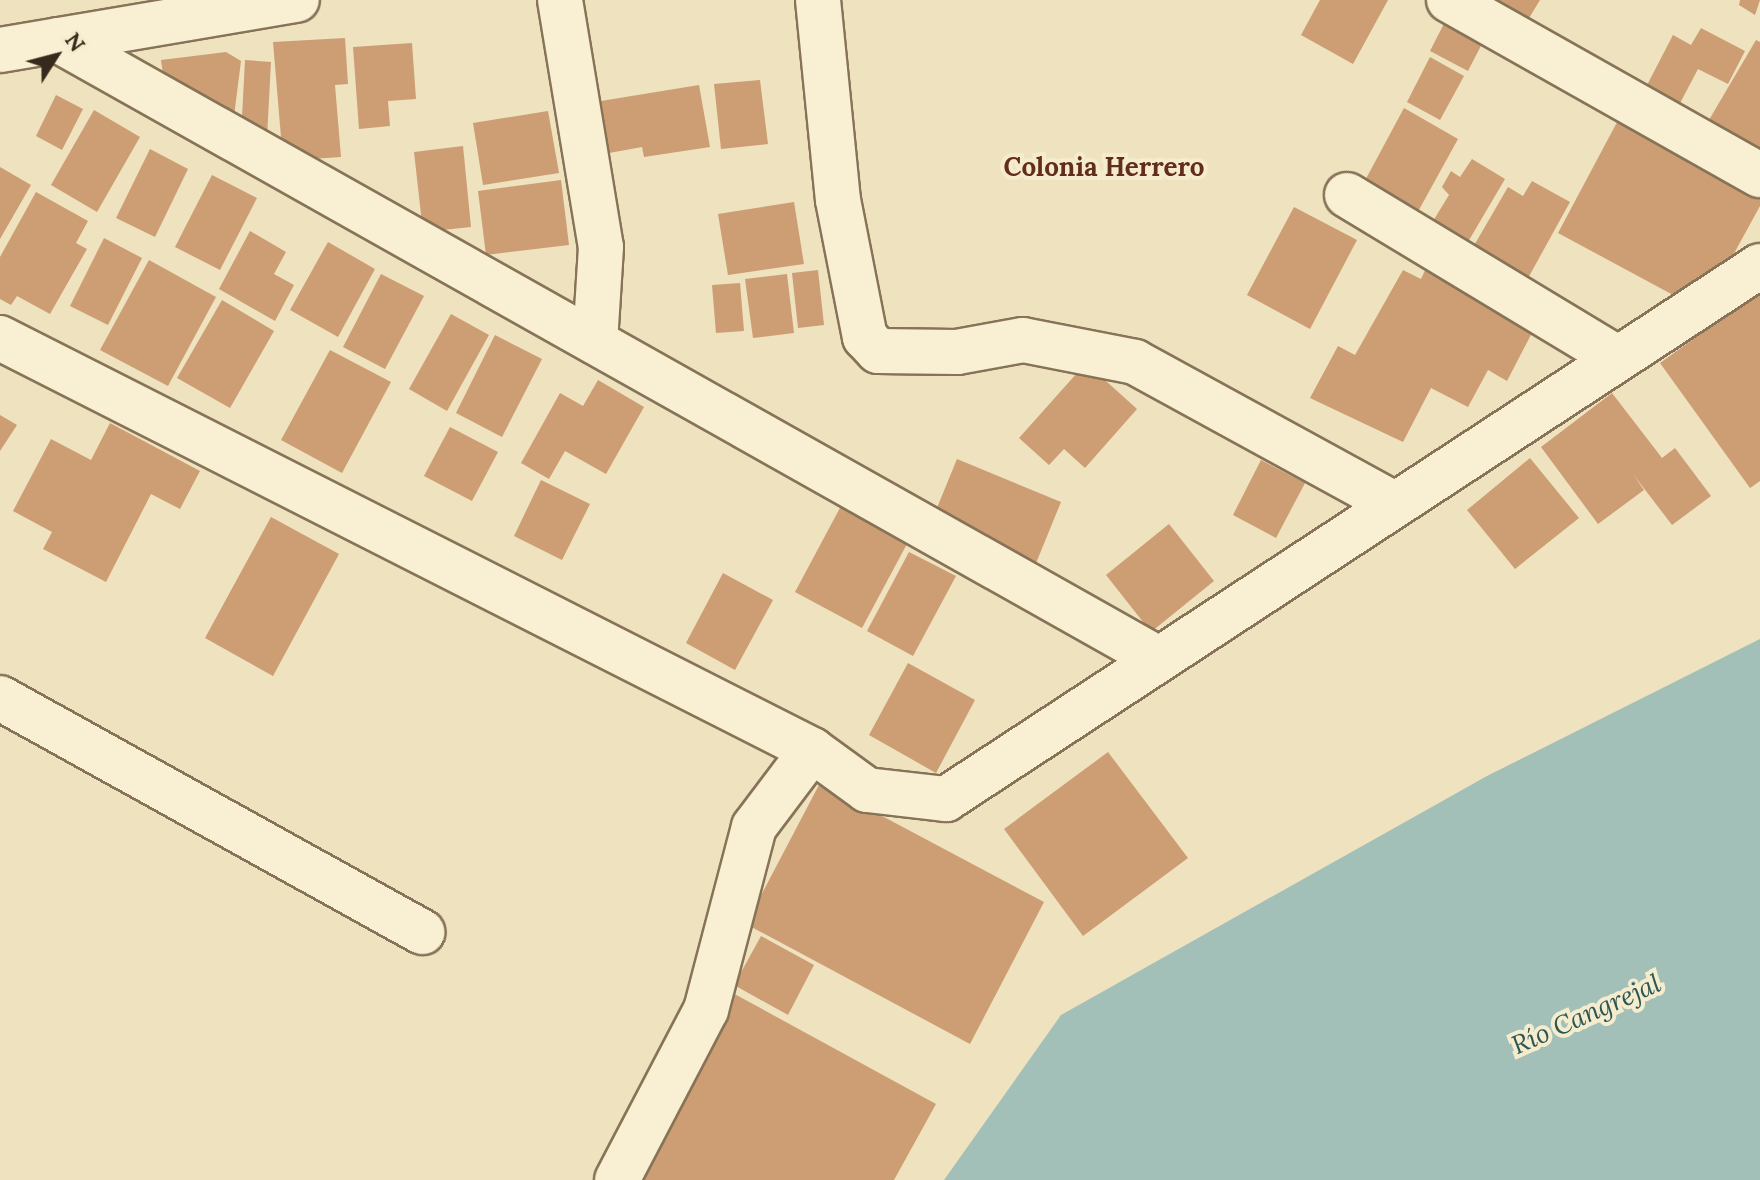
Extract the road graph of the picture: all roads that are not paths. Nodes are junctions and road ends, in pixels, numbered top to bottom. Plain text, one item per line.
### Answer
1 (297, 0) edge
2 (560, 0) edge
3 (818, 0) edge
4 (1449, 0) edge
5 (58, 40) junction
6 (0, 50) edge
7 (1760, 175) edge
8 (1347, 195) dead end
9 (1760, 266) edge
10 (0, 338) edge
11 (595, 342) junction
12 (1616, 357) junction
13 (1393, 503) junction
14 (1157, 658) junction
15 (0, 698) edge
16 (812, 750) junction
17 (422, 932) dead end
18 (617, 1180) edge

1 - 5 street
2 - 11 street
3 - 13 street
4 - 7 street
5 - 6 street
5 - 11 street
8 - 12 street
9 - 12 street
10 - 16 street
11 - 14 street
12 - 13 street
13 - 14 street
14 - 16 street
15 - 17 street
16 - 18 street

